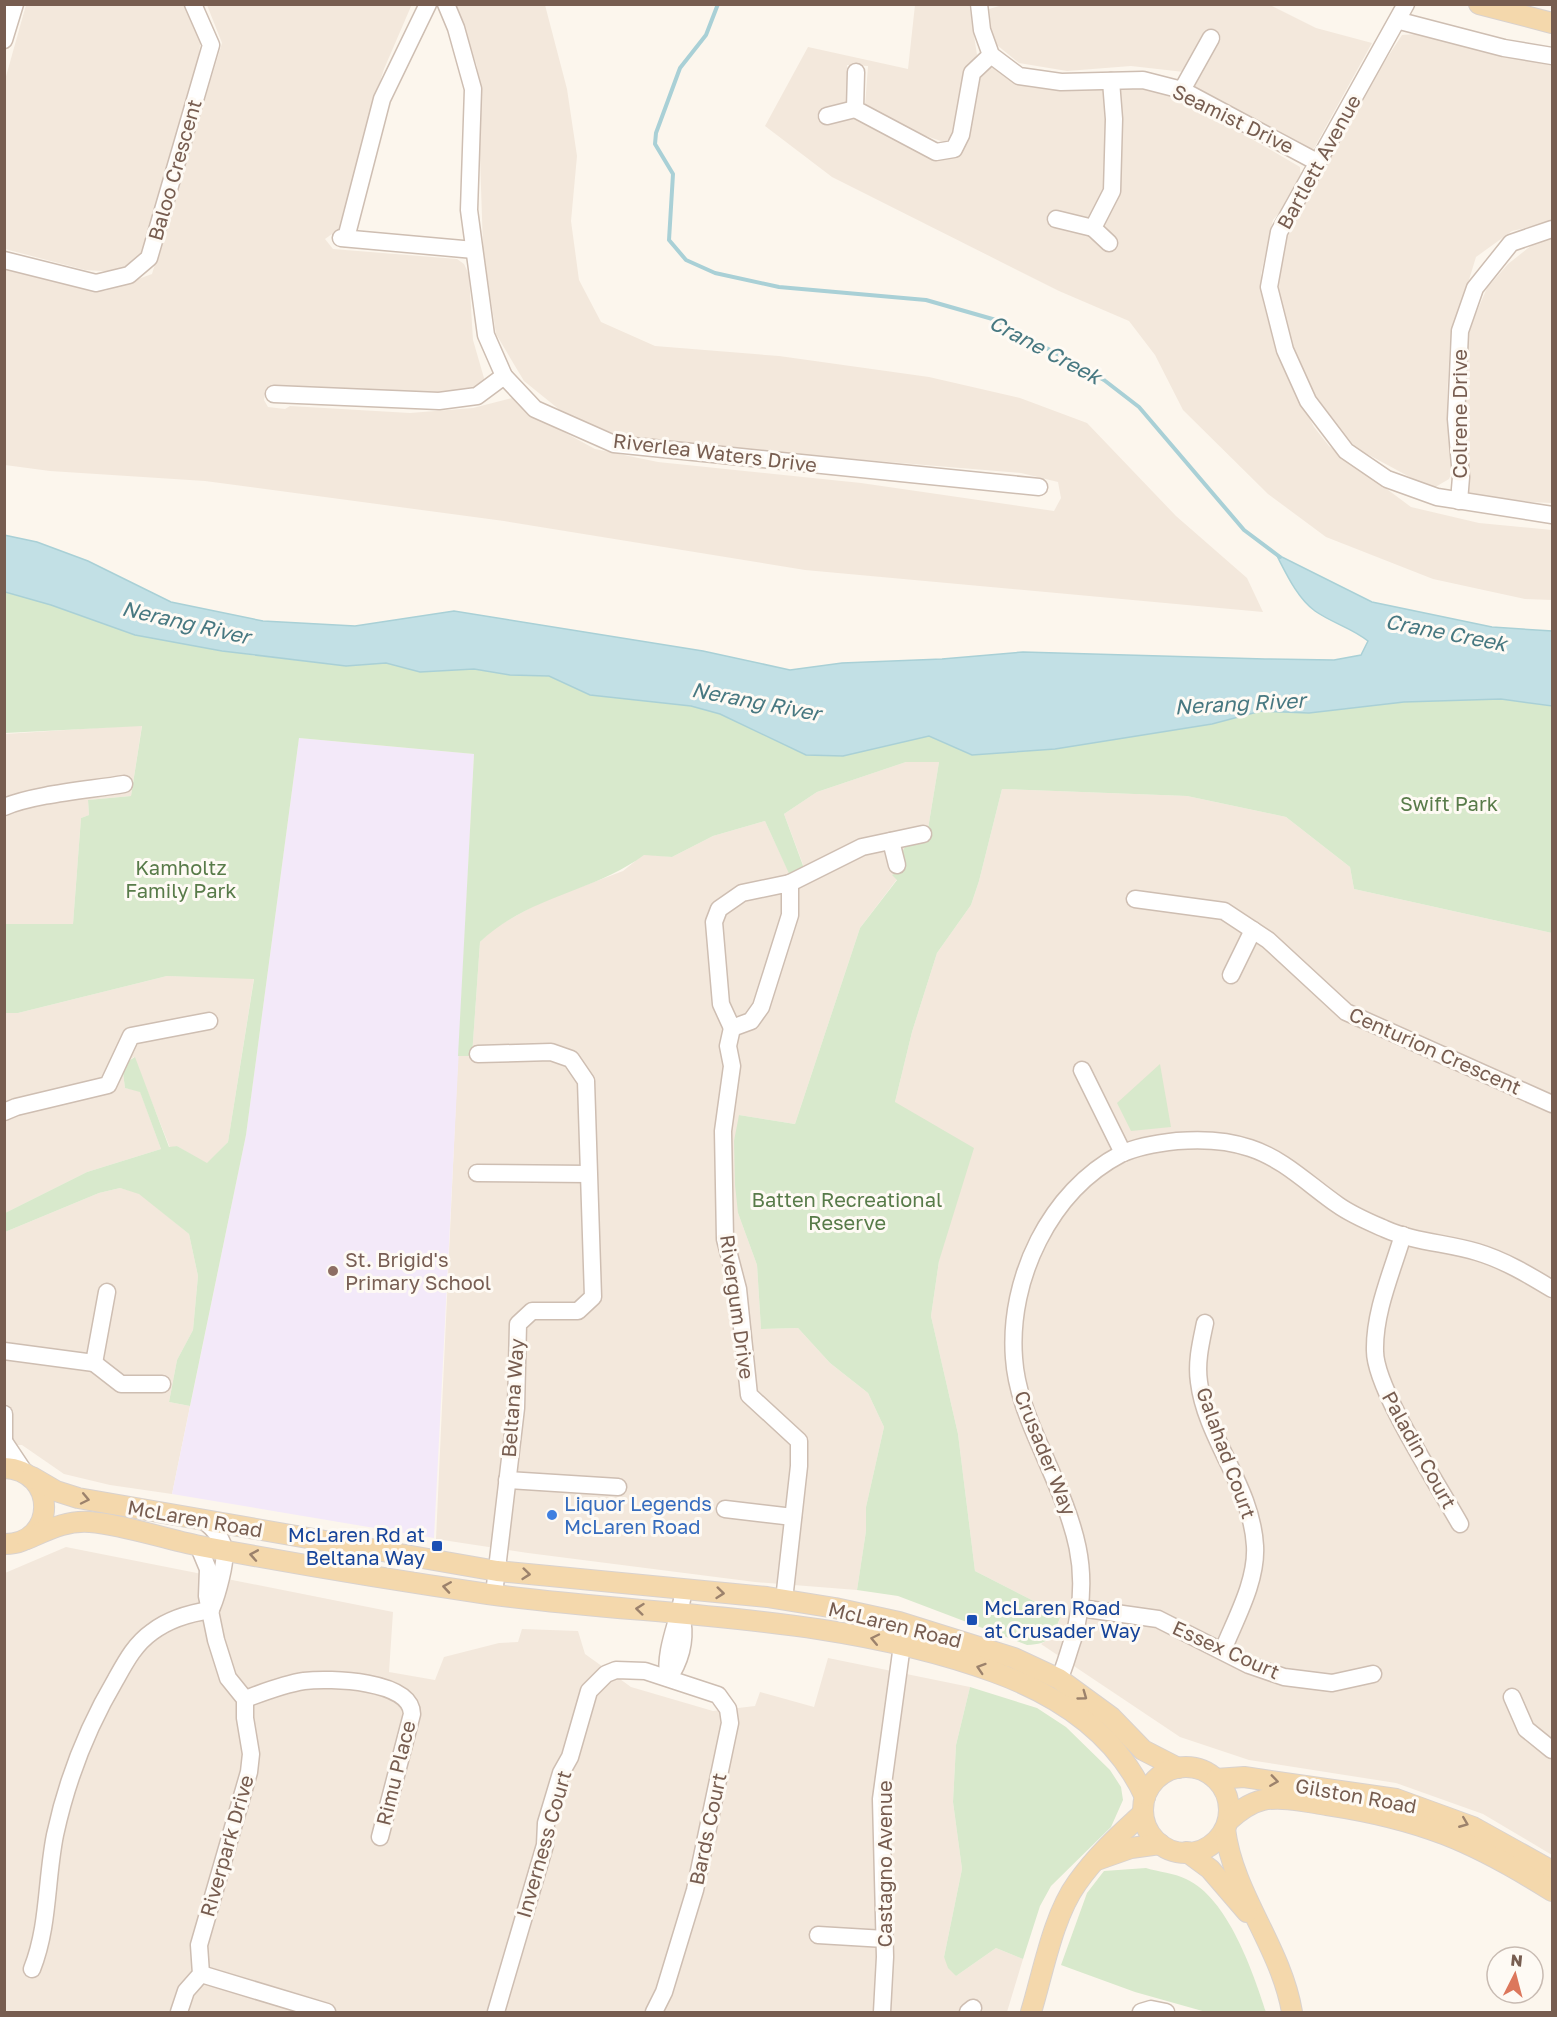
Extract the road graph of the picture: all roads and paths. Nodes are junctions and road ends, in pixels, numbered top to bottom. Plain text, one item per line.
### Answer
1 (15, 4) edge
2 (194, 4) edge
3 (428, 4) edge
4 (446, 4) edge
5 (1406, 4) edge
6 (1479, 4) edge
7 (980, 5) edge
8 (1400, 21) junction
9 (1552, 23) edge
10 (1211, 38) dead end
11 (4, 40) edge
12 (991, 55) junction
13 (1552, 56) edge
14 (856, 72) dead end
15 (1111, 81) junction
16 (1182, 90) junction
17 (855, 109) junction
18 (827, 116) dead end
19 (1317, 162) junction
20 (1056, 219) dead end
21 (1093, 228) junction
22 (1552, 229) edge
23 (1109, 243) dead end
24 (474, 249) junction
25 (4, 260) edge
26 (504, 376) junction
27 (274, 394) dead end
28 (1039, 488) dead end
29 (1459, 501) junction
30 (1552, 515) edge
31 (124, 784) dead end
32 (4, 807) edge
33 (923, 834) dead end
34 (891, 841) junction
35 (897, 865) dead end
36 (790, 884) junction
37 (1136, 899) dead end
38 (1253, 930) junction
39 (1231, 975) dead end
40 (209, 1021) dead end
41 (732, 1029) junction
42 (478, 1054) dead end
43 (1082, 1070) dead end
44 (1552, 1104) edge
45 (4, 1112) edge
46 (1123, 1153) junction
47 (477, 1173) dead end
48 (588, 1174) junction
49 (1403, 1235) junction
50 (1552, 1289) edge
51 (107, 1292) dead end
52 (1205, 1323) dead end
53 (4, 1351) edge
54 (94, 1363) junction
55 (162, 1384) dead end
56 (4, 1414) edge
57 (5, 1443) edge
58 (4, 1468) edge
59 (28, 1475) junction
60 (507, 1480) junction
61 (618, 1487) dead end
62 (725, 1509) dead end
63 (793, 1517) junction
64 (204, 1521) junction
65 (1460, 1524) dead end
66 (27, 1539) junction
67 (4, 1544) edge
68 (198, 1545) junction
69 (225, 1550) junction
70 (497, 1571) junction
71 (684, 1589) junction
72 (494, 1594) junction
73 (784, 1600) junction
74 (1080, 1608) junction
75 (211, 1610) junction
76 (681, 1614) junction
77 (902, 1645) junction
78 (1223, 1650) junction
79 (1372, 1674) dead end
80 (668, 1678) junction
81 (1059, 1679) junction
82 (1512, 1697) dead end
83 (245, 1699) junction
84 (1552, 1750) edge
85 (1178, 1768) junction
86 (1216, 1779) junction
87 (1144, 1805) junction
88 (1226, 1825) junction
89 (380, 1837) dead end
90 (1160, 1844) junction
91 (1187, 1852) junction
92 (1094, 1862) junction
93 (1552, 1871) edge
94 (1552, 1891) edge
95 (1261, 1928) junction
96 (818, 1935) dead end
97 (885, 1940) junction
98 (32, 1969) dead end
99 (201, 1974) junction
100 (179, 2013) edge
101 (327, 2013) edge
102 (496, 2013) edge
103 (654, 2013) edge
104 (882, 2013) edge
105 (1031, 2013) edge
106 (1141, 2013) edge
107 (1166, 2013) edge
108 (1292, 2013) edge

1 - 11 street
2 - 25 street, Baloo Crescent
3 - 24 street
4 - 24 street, Riverlea Waters Drive
5 - 8 street, Bartlett Avenue
6 - 9 main road
7 - 12 street
8 - 13 street
8 - 19 street, Bartlett Avenue
10 - 16 street
12 - 15 street, Seamist Drive
12 - 17 street
14 - 17 street
15 - 16 street, Seamist Drive
15 - 21 street
16 - 19 street, Seamist Drive
17 - 18 street
19 - 29 street, Bartlett Avenue
20 - 21 street
21 - 23 street
22 - 29 street, Colrene Drive
24 - 26 street, Riverlea Waters Drive
26 - 27 street
26 - 28 street, Riverlea Waters Drive
29 - 30 street, Bartlett Avenue
31 - 32 street
33 - 34 street, Rivergum Drive
34 - 35 street
34 - 36 street, Rivergum Drive
36 - 41 street
36 - 41 street, Rivergum Drive
37 - 38 street, Centurion Crescent
38 - 39 street
38 - 44 street, Centurion Crescent
40 - 45 street
41 - 63 street, Rivergum Drive
42 - 48 street, Beltana Way
43 - 46 street
46 - 49 street, Crusader Way
46 - 74 street, Crusader Way
47 - 48 street
48 - 60 street, Beltana Way
49 - 50 street, Crusader Way
49 - 65 street, Paladin Court
51 - 54 street
52 - 78 street, Galahad Court
53 - 54 street
54 - 55 street
56 - 57 street
57 - 59 street
58 - 59 main road, McLaren Road
59 -> 64 main road, McLaren Road
59 - 66 main road
60 - 61 street
60 - 70 street, Beltana Way
62 - 63 street
63 - 73 street, Rivergum Drive
64 - 69 street
64 - 70 main road, McLaren Road
66 - 67 main road, McLaren Road
66 - 68 main road, McLaren Road
68 - 69 main road, McLaren Road
68 - 75 street
72 -> 69 main road, McLaren Road
69 - 75 street
70 -> 71 main road, McLaren Road
70 - 72 street, Beltana Way
71 -> 73 main road, McLaren Road
71 - 76 street
76 -> 72 main road, McLaren Road
73 - 81 main road, McLaren Road
74 - 78 street, Essex Court
74 - 81 street, Crusader Way
75 - 83 street
75 - 98 street
77 -> 76 main road, McLaren Road
76 - 80 street
87 -> 77 main road, McLaren Road
77 - 97 street, Castagno Avenue
78 - 79 street, Essex Court
80 - 102 street, Inverness Court
80 - 103 street, Bards Court
81 -> 85 main road, McLaren Road
82 - 84 street
83 - 89 street, Rimu Place
83 - 99 street, Riverpark Drive
85 - 86 main road
85 - 87 main road
86 - 88 main road
86 -> 93 main road, Gilston Road
87 - 90 main road
87 - 92 main road
88 - 91 main road
88 - 94 main road, Gilston Road
88 - 95 main road
90 - 91 main road
90 - 92 main road
91 - 95 main road
92 - 105 main road
95 - 108 main road
96 - 97 street
97 - 104 street, Castagno Avenue
99 - 100 street
99 - 101 street
106 - 107 street

